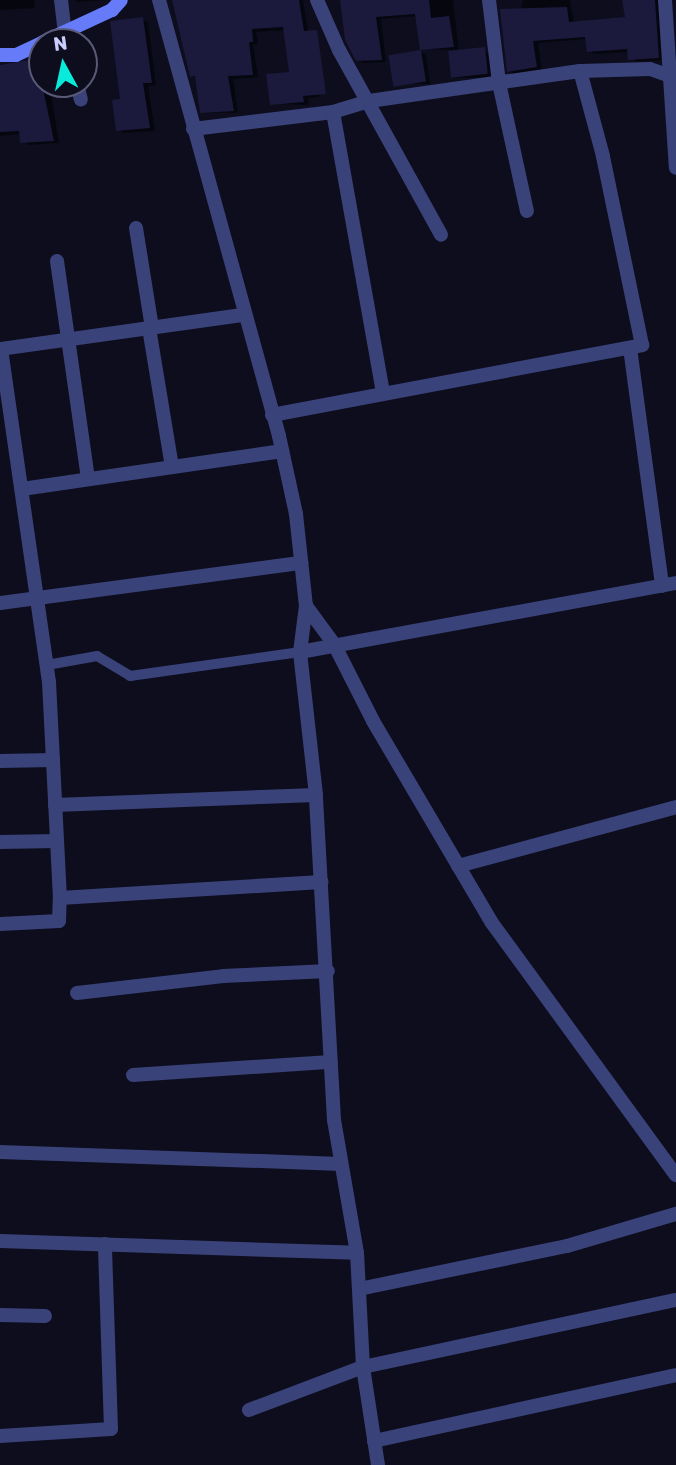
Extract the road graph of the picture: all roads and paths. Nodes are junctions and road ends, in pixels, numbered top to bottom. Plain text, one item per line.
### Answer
1 (61, 0) edge
2 (121, 0) edge
3 (159, 0) edge
4 (317, 0) edge
5 (489, 0) edge
6 (665, 0) edge
7 (64, 28) edge
8 (81, 28) edge
9 (28, 49) edge
10 (0, 55) edge
11 (580, 71) junction
12 (673, 77) edge
13 (499, 83) junction
14 (369, 101) junction
15 (333, 112) junction
16 (193, 129) junction
17 (676, 168) edge
18 (527, 211) dead end
19 (136, 228) dead end
20 (441, 235) dead end
21 (57, 261) dead end
22 (242, 315) junction
23 (150, 328) junction
24 (71, 339) junction
25 (629, 348) junction
26 (383, 394) junction
27 (272, 415) junction
28 (282, 450) junction
29 (172, 467) junction
30 (88, 479) junction
31 (22, 489) junction
32 (301, 563) junction
33 (669, 585) edge
34 (38, 597) junction
35 (0, 603) edge
36 (306, 606) junction
37 (334, 644) junction
38 (300, 652) junction
39 (47, 665) junction
40 (53, 760) junction
41 (0, 761) edge
42 (316, 795) junction
43 (55, 805) junction
44 (676, 807) edge
45 (57, 841) junction
46 (0, 842) edge
47 (458, 866) junction
48 (322, 882) junction
49 (61, 898) junction
50 (0, 924) edge
51 (327, 971) junction
52 (77, 993) dead end
53 (331, 1062) junction
54 (132, 1075) dead end
55 (0, 1152) edge
56 (341, 1164) junction
57 (676, 1175) edge
58 (676, 1214) edge
59 (0, 1241) edge
60 (105, 1244) junction
61 (357, 1253) junction
62 (359, 1289) junction
63 (676, 1300) edge
64 (0, 1315) edge
65 (45, 1316) dead end
66 (363, 1367) junction
67 (676, 1375) edge
68 (249, 1410) dead end
69 (0, 1436) edge
70 (374, 1441) junction
71 (378, 1465) edge

1 - 7 street
2 - 8 street
3 - 16 street
4 - 14 street
5 - 13 street
6 - 12 street
9 - 10 street
11 - 12 street
11 - 13 street
11 - 25 street
12 - 17 street
13 - 14 street
13 - 18 street
14 - 15 street
14 - 20 street
15 - 16 street
15 - 26 street
16 - 22 street
19 - 23 street
21 - 24 street
22 - 23 street
22 - 27 street
23 - 24 street
23 - 29 street
24 - 30 street
24 - 31 street
25 - 26 street
25 - 33 street
26 - 27 street
27 - 28 street
28 - 29 street
28 - 32 street
29 - 30 street
30 - 31 street
31 - 34 street
32 - 34 street
32 - 36 street
33 - 37 street
34 - 35 street
34 - 39 street
36 - 37 street
36 - 38 street
37 - 38 street
37 - 47 street
38 - 39 lane
38 - 42 street
39 - 40 street
40 - 41 street
40 - 43 street
42 - 43 street
42 - 48 street
43 - 45 street
44 - 47 street
45 - 46 street
45 - 49 street
47 - 57 street
48 - 49 street
48 - 51 street
49 - 50 street
51 - 52 street
51 - 53 street
53 - 54 street
53 - 56 street
55 - 56 street
56 - 61 street
58 - 62 street
59 - 60 street
60 - 61 street
60 - 69 street
61 - 62 street
62 - 66 street
63 - 66 street
64 - 65 street
66 - 68 street
66 - 70 street
67 - 70 street
70 - 71 street

